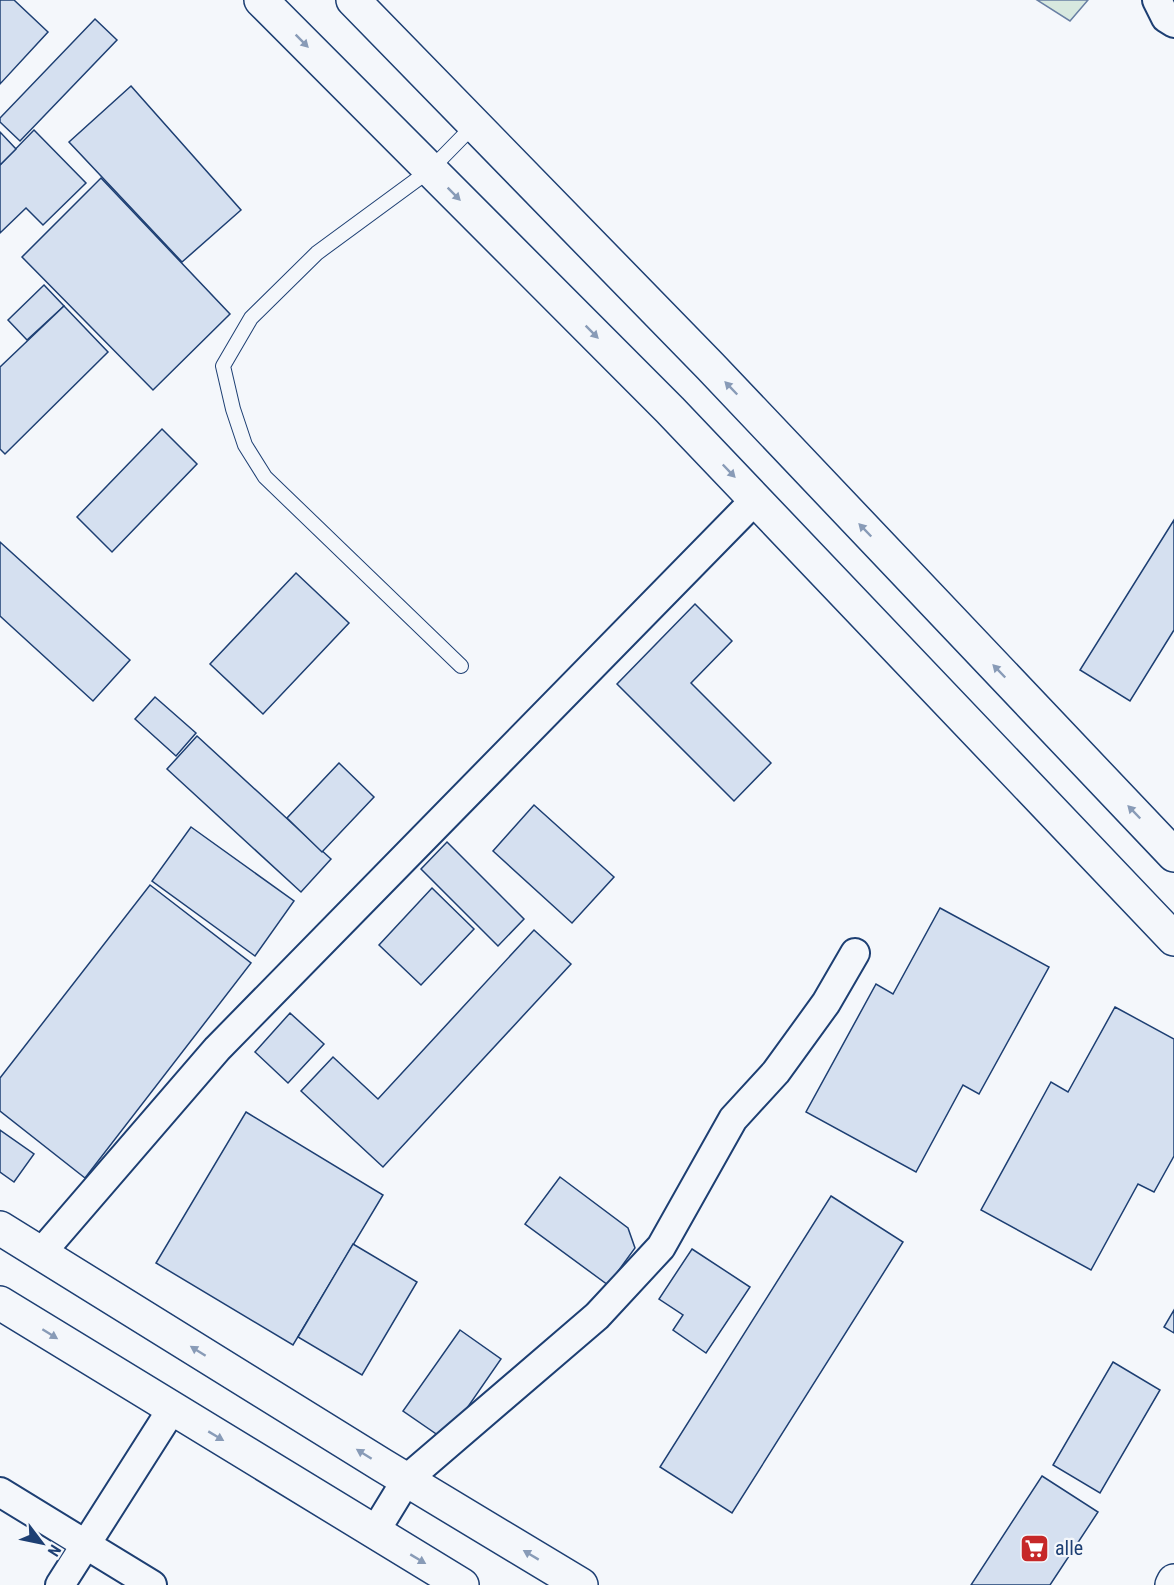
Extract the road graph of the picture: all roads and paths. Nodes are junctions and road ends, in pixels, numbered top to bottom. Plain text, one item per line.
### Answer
1 (261, 0) edge
2 (353, 0) edge
3 (1157, 0) edge
4 (1174, 23) edge
5 (476, 124) junction
6 (430, 170) junction
7 (756, 499) junction
8 (461, 666) dead end
9 (1174, 855) edge
10 (1174, 939) edge
11 (855, 953) dead end
12 (0, 1228) edge
13 (41, 1253) junction
14 (0, 1303) edge
15 (172, 1409) junction
16 (407, 1479) junction
17 (0, 1492) edge
18 (374, 1533) junction
19 (86, 1545) junction
20 (1174, 1581) edge
21 (60, 1585) edge
22 (152, 1585) edge
23 (462, 1585) edge
24 (581, 1585) edge
25 (1172, 1585) edge

1 -> 6 main road
2 - 5 main road
3 - 4 street
5 - 6 lane
9 -> 5 main road
6 -> 7 main road
6 - 8 lane
7 - 10 main road
7 - 13 street
11 - 16 street
12 - 13 main road
16 -> 13 main road
14 -> 15 main road
15 -> 18 main road
15 - 19 street
16 - 18 street
24 -> 16 main road
17 - 19 street
18 -> 23 main road
19 - 21 street
19 - 22 street
20 - 25 main road

